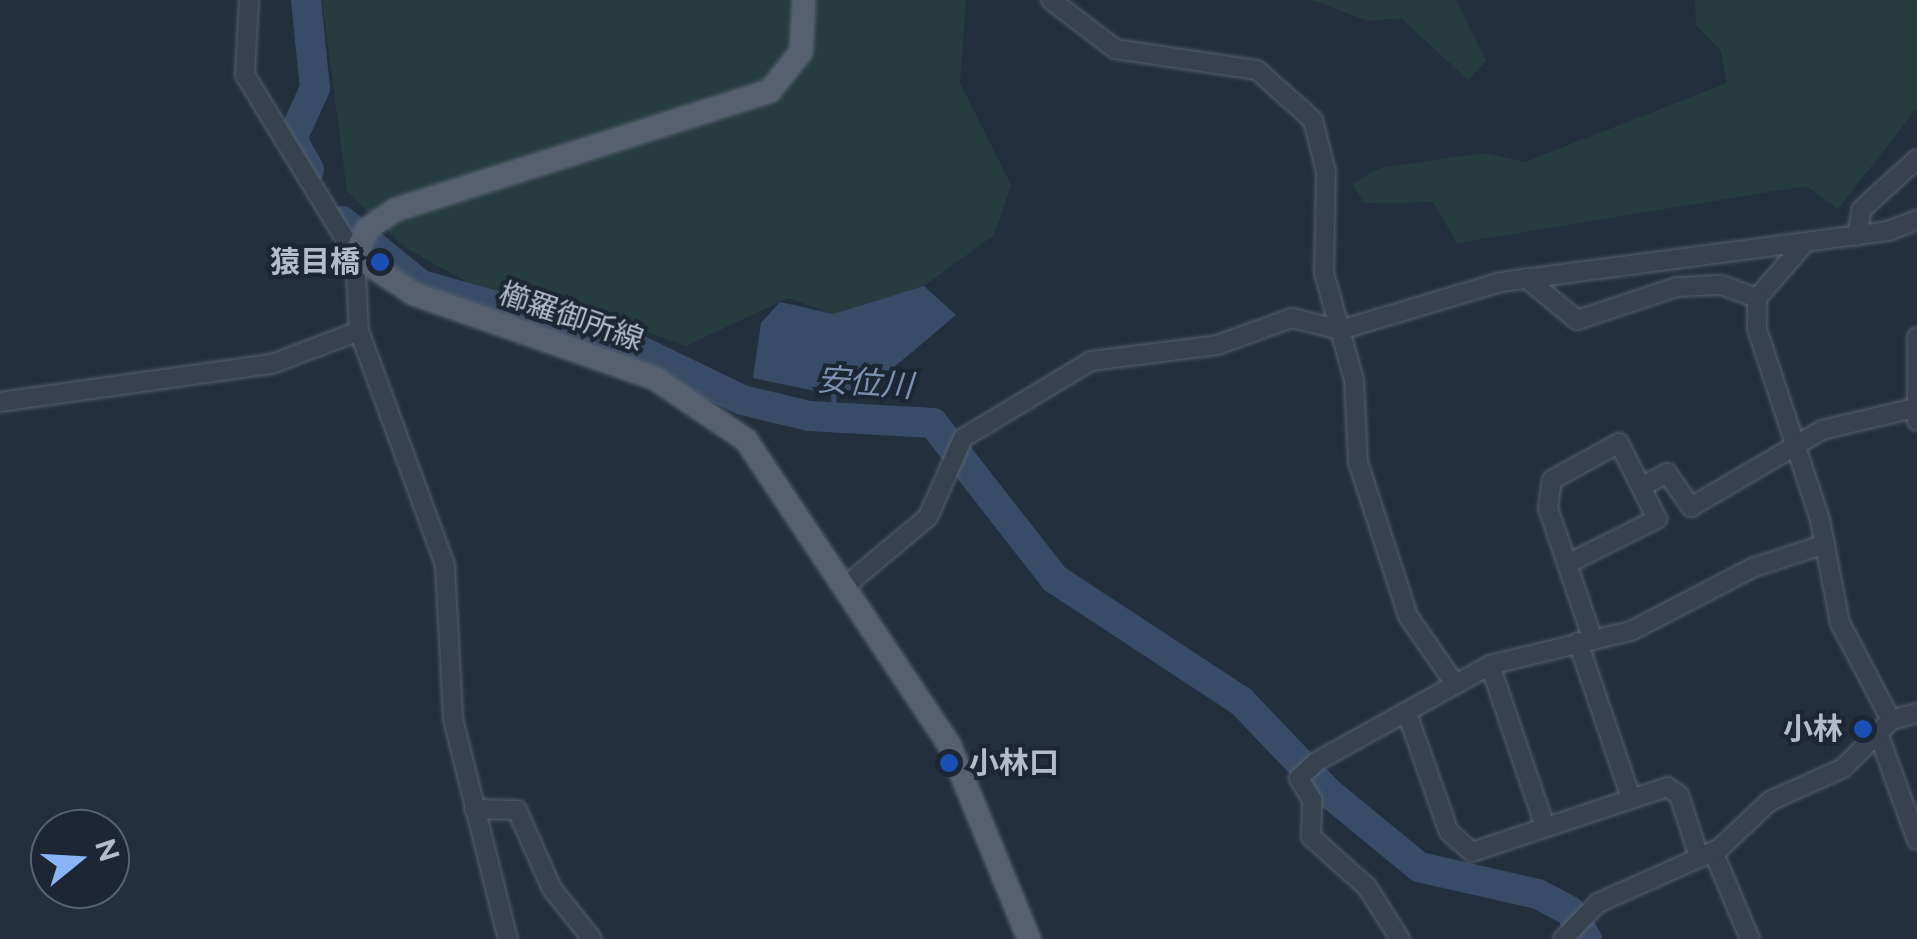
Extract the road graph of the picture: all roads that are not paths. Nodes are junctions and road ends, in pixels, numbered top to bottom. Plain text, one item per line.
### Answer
1 (249, 0) edge
2 (804, 0) edge
3 (1050, 0) edge
4 (1917, 160) edge
5 (1917, 220) edge
6 (1857, 236) junction
7 (361, 243) junction
8 (1804, 244) junction
9 (1526, 278) junction
10 (1756, 298) junction
11 (1340, 330) junction
12 (359, 331) junction
13 (1917, 337) edge
14 (0, 402) edge
15 (1916, 414) edge
16 (1792, 447) junction
17 (1641, 487) junction
18 (1826, 544) junction
19 (1567, 564) junction
20 (849, 583) junction
21 (1586, 641) junction
22 (1490, 665) junction
23 (1455, 684) junction
24 (1407, 713) junction
25 (1917, 713) edge
26 (1884, 727) junction
27 (1631, 798) junction
28 (474, 809) junction
29 (1545, 827) junction
30 (1917, 840) edge
31 (1706, 854) junction
32 (1568, 937) edge
33 (508, 939) edge
34 (592, 939) edge
35 (1028, 939) edge
36 (1400, 939) edge
37 (1750, 939) edge

1 - 7 street
2 - 7 main road
3 - 11 street
4 - 6 street
5 - 6 street
6 - 8 street
7 - 12 street
7 - 20 main road, 櫛羅御所線
8 - 9 street
8 - 10 street
9 - 10 street
9 - 11 street
10 - 16 street
11 - 20 street
11 - 23 street
12 - 14 street
12 - 28 street
13 - 15 street
15 - 16 street
16 - 17 street
16 - 18 street
17 - 19 street
17 - 19 street
18 - 21 street
18 - 26 street
19 - 21 street
20 - 35 main road, 櫛羅御所線
21 - 22 street
21 - 27 street
22 - 23 street
22 - 29 street
23 - 24 street
24 - 29 street
24 - 36 street
25 - 26 street
26 - 30 street
26 - 31 street
27 - 29 street
27 - 31 street
28 - 33 street
28 - 34 street
31 - 32 street
31 - 37 street

